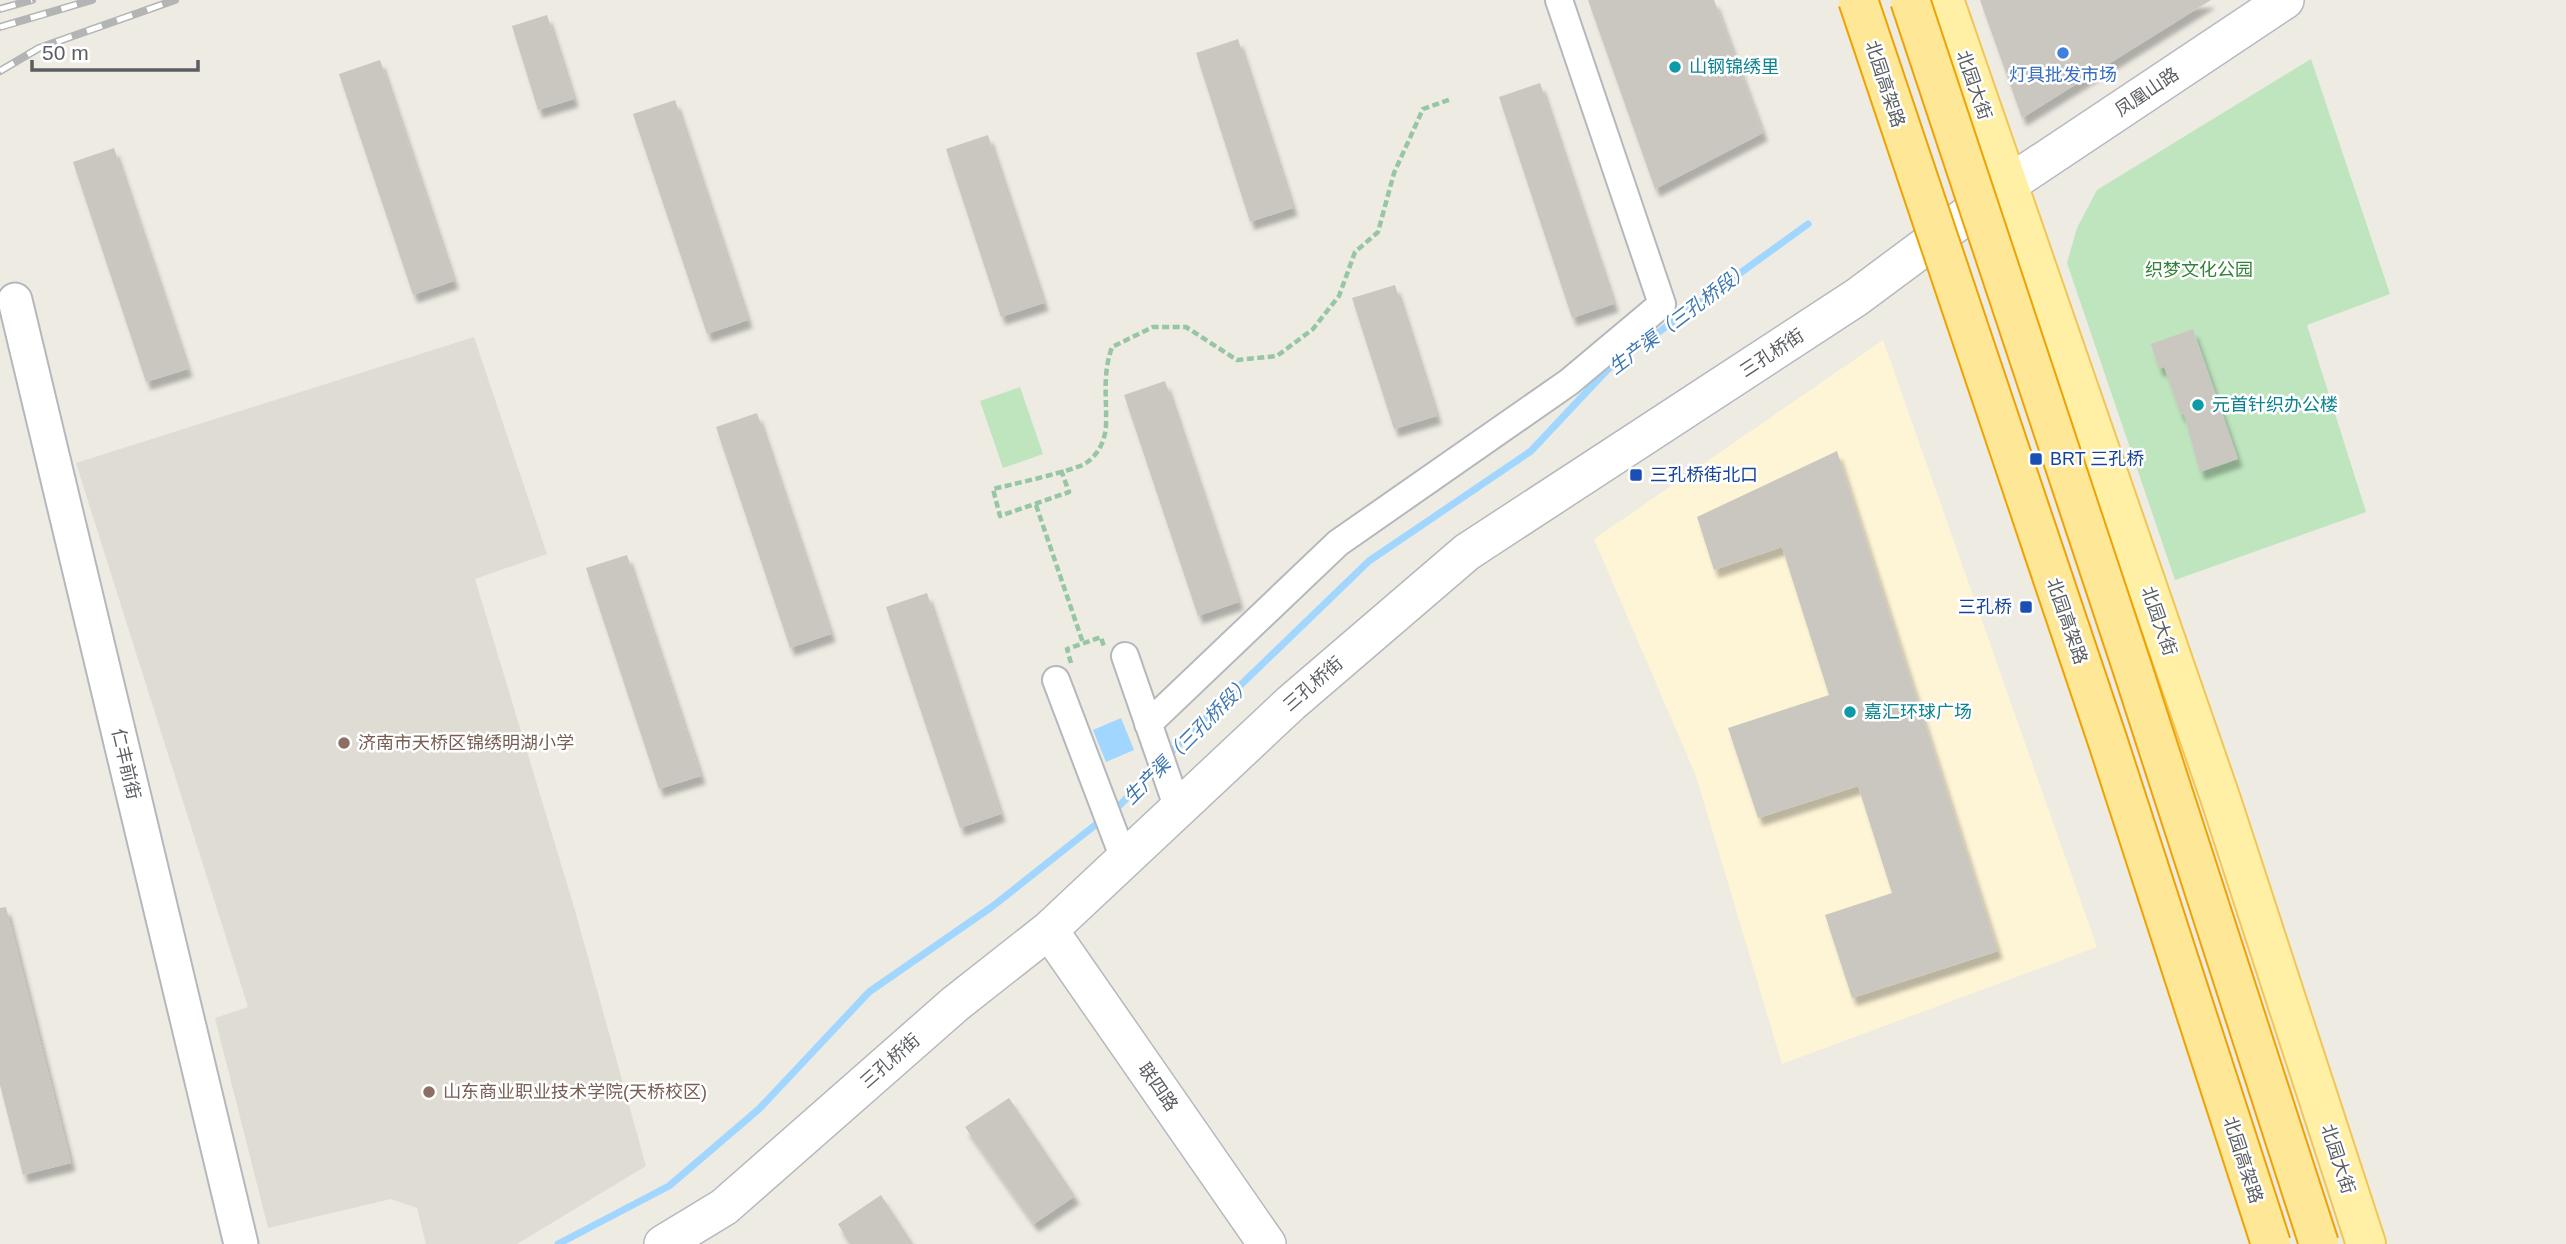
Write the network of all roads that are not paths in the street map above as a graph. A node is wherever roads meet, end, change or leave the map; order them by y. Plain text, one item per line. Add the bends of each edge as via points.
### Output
1 (1559, 0) edge
2 (1848, 0) edge
3 (1858, 0) edge
4 (1910, 0) edge
5 (1944, 0) edge
6 (2285, 0) edge
7 (2009, 184) junction
8 (1929, 246) junction
9 (8, 301) edge
10 (1125, 656) dead end
11 (1056, 680) dead end
12 (1152, 735) junction
13 (2108, 742) junction
14 (1173, 793) junction
15 (1124, 859) junction
16 (1049, 930) junction
17 (240, 1244) edge
18 (663, 1244) edge
19 (1267, 1244) edge
20 (2243, 1244) edge
21 (2263, 1244) edge
22 (2271, 1244) edge
23 (2319, 1244) edge
24 (2366, 1244) edge

1 - 12 street via 1662,304 1569,382 1338,543
2 - 8 main road
3 - 13 highway, 北园高架路, bridge
4 - 23 highway, bridge
5 - 7 main road, 北园大街
6 - 7 main road, 凤凰山路
7 - 8 main road, 三孔桥街
7 - 24 main road, 北园大街 via 2221,800
8 - 14 main road, 三孔桥街 via 1467,552 1291,703
8 - 21 main road via 2078,672
9 - 17 street, 仁丰前街
10 - 12 street
11 - 15 street
12 - 14 street
13 - 20 highway, bridge via 2143,856 2182,1023
13 - 22 highway, 北园高架路, bridge
14 - 15 main road, 三孔桥街
15 - 16 main road, 三孔桥街
16 - 18 main road, 三孔桥街 via 955,1004 724,1207
16 - 19 main road, 联四路

